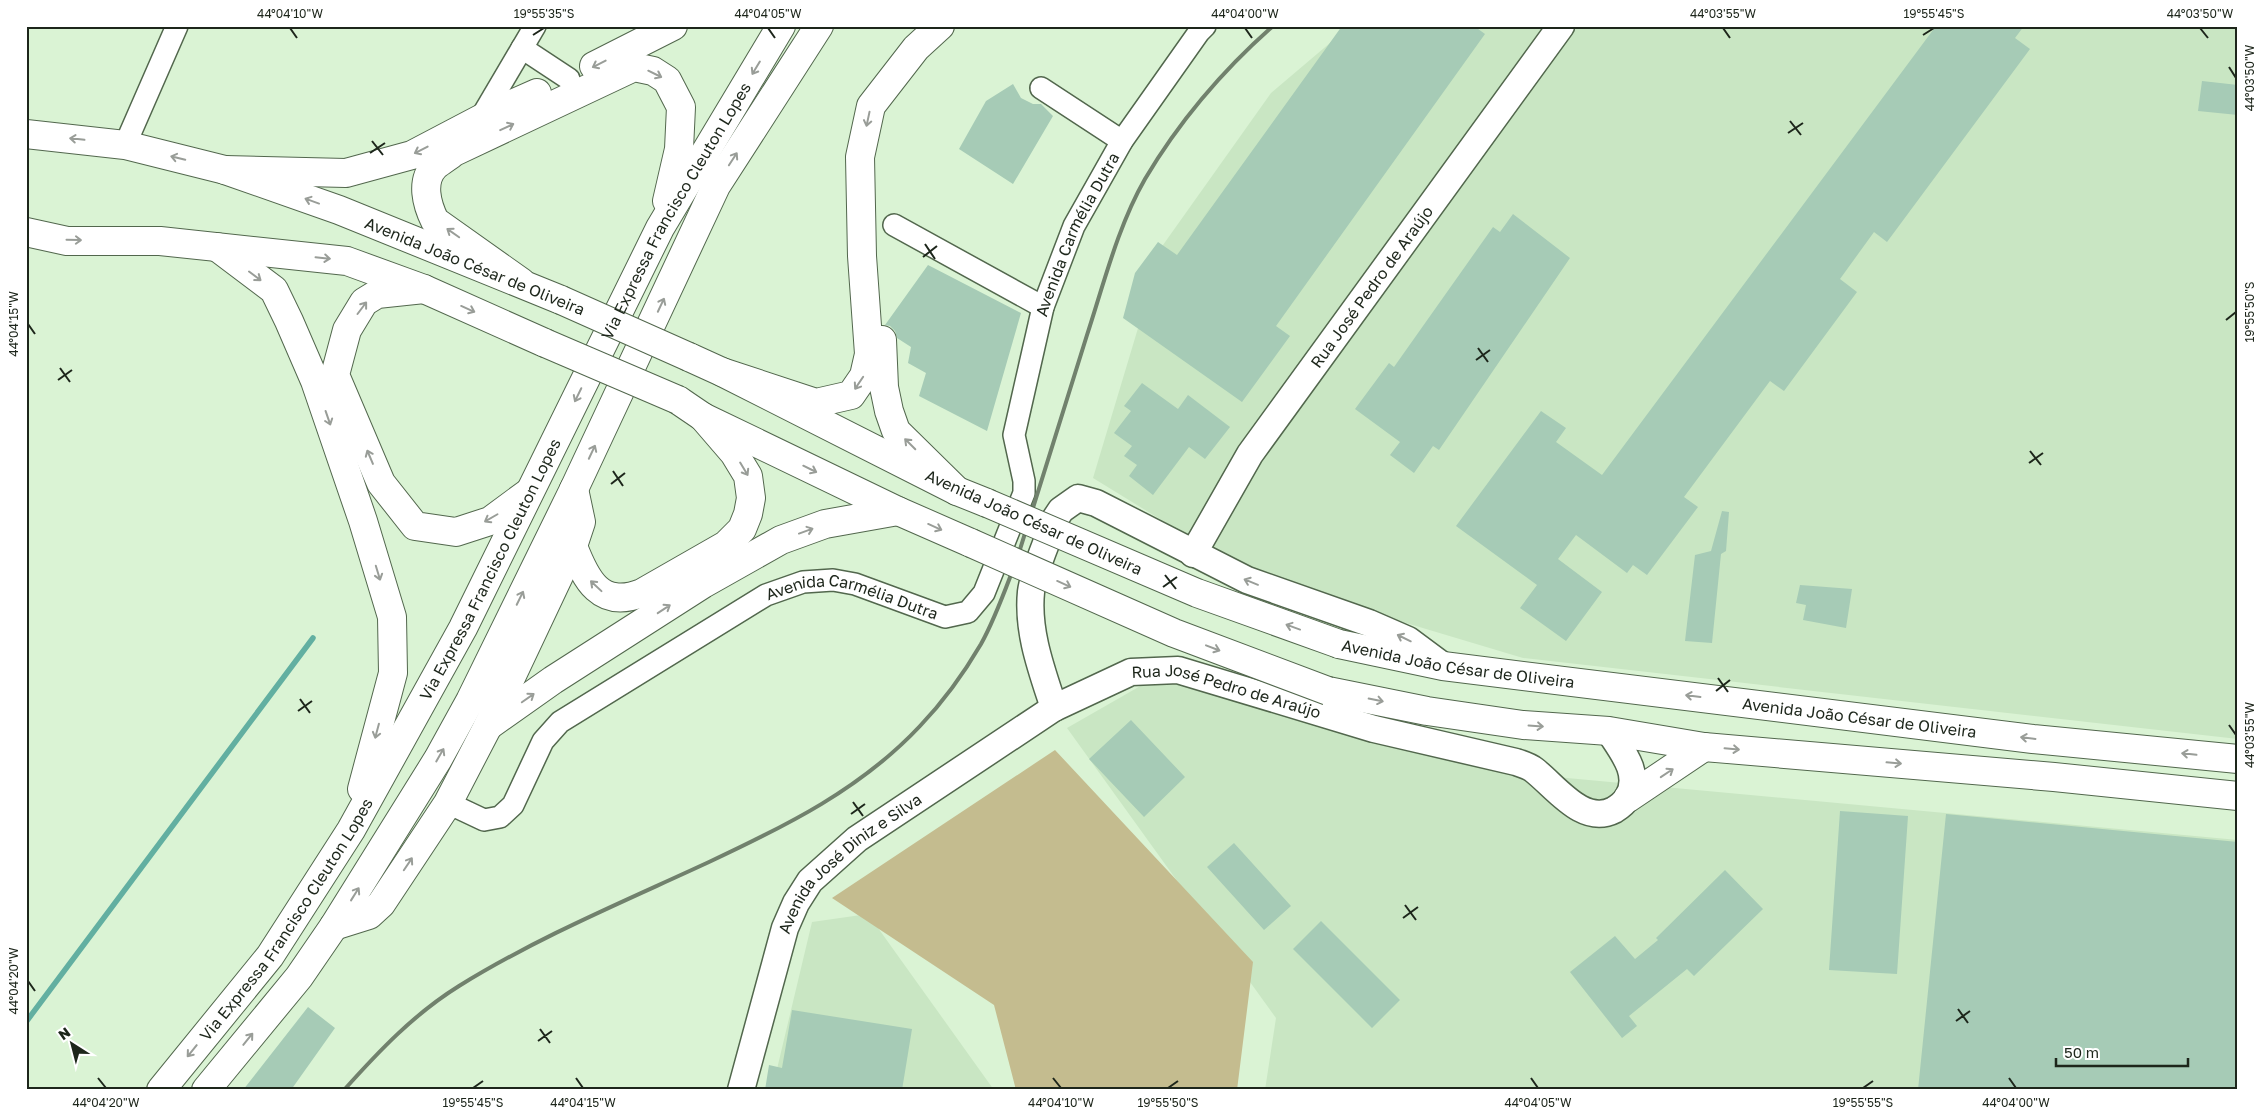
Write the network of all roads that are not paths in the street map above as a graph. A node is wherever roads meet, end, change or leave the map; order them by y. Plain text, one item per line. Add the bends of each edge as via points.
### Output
1 (177, 26) edge
2 (535, 26) edge
3 (674, 26) edge
4 (782, 26) edge
5 (819, 26) edge
6 (940, 26) edge
7 (960, 26) edge
8 (1205, 26) edge
9 (1561, 26) edge
10 (522, 48) junction
11 (570, 79) junction
12 (1041, 88) dead end
13 (479, 121) junction
14 (26, 134) edge
15 (1122, 141) junction
16 (125, 145) junction
17 (225, 170) junction
18 (894, 225) dead end
19 (660, 228) junction
20 (26, 232) edge
21 (216, 247) junction
22 (521, 282) junction
23 (424, 289) junction
24 (1043, 307) junction
25 (722, 372) junction
26 (703, 418) junction
27 (574, 489) junction
28 (531, 490) junction
29 (957, 491) junction
30 (898, 511) junction
31 (573, 546) junction
32 (1193, 554) junction
33 (1443, 666) junction
34 (1054, 708) junction
35 (488, 726) junction
36 (1609, 731) junction
37 (1704, 747) junction
38 (2238, 759) edge
39 (2238, 796) edge
40 (1628, 798) junction
41 (448, 803) junction
42 (351, 830) junction
43 (334, 926) junction
44 (161, 1090) edge
45 (206, 1090) edge
46 (741, 1090) edge

1 - 16 street
2 - 10 street
3 -> 11 main road
4 -> 19 main road, Via Expressa Francisco Cleuton Lopes
27 -> 5 main road, Via Expressa Francisco Cleuton Lopes via 716,186
6 -> 25 main road via 916,48 871,106 860,157 862,256 869,354 864,376 851,394 816,403
29 -> 7 main road via 896,431 888,410 884,387 876,158 891,106 925,58
8 - 15 street, Avenida Carmélia Dutra
9 - 32 street, Rua José Pedro de Araújo via 1250,454
10 - 11 street
10 - 13 street
11 - 13 main road
12 - 15 street
13 -> 17 main road via 412,155 346,173
16 -> 14 main road, Avenida João César de Oliveira
15 - 24 street, Avenida Carmélia Dutra via 1074,226
17 -> 16 main road, Avenida João César de Oliveira
22 -> 17 main road, Avenida João César de Oliveira via 339,210
18 - 24 street
22 -> 19 main road via 436,221 429,209 425,189 434,167 454,152 634,67 653,71 667,80 681,107 679,149
19 -> 28 main road, Via Expressa Francisco Cleuton Lopes
20 -> 21 main road via 67,241 160,241
21 -> 23 main road via 347,261
21 -> 42 main road via 274,290 289,321 315,381 392,617 393,673
22 - 25 main road, Avenida João César de Oliveira, bridge
23 -> 26 main road, bridge via 678,400
28 -> 23 main road via 490,521 456,532 415,526 381,483 335,375 347,330 364,302 377,294
24 - 41 street, Avenida Carmélia Dutra via 1014,435 1024,493 984,593 968,612 946,617 855,584 833,580 803,582 766,595 560,722 543,741 513,805 500,817 484,820
25 - 29 main road, Avenida João César de Oliveira
26 -> 30 main road
26 -> 31 main road via 748,476 751,498 748,514 742,529 726,546 630,597 607,596 594,586 584,573
27 - 31 main road via 581,522
43 -> 27 main road, Via Expressa Francisco Cleuton Lopes via 438,759 470,701
28 - 42 main road, Via Expressa Francisco Cleuton Lopes via 463,628
33 -> 29 main road, Avenida João César de Oliveira, bridge via 1339,644 1197,593
35 -> 30 main road via 702,584 781,540 825,524
30 -> 36 main road, bridge via 1174,633 1328,691 1427,711 1523,725
31 - 35 main road
33 -> 32 street via 1408,640 1247,580
32 - 34 street via 1096,503 1078,498 1060,510 1035,577 1031,608 1035,648
38 -> 33 main road, Avenida João César de Oliveira via 2033,739
34 - 40 street, Rua José Pedro de Araújo via 1131,672 1178,670 1374,728 1516,762 1531,768 1586,812 1606,814
34 - 46 street, Avenida José Diniz e Silva via 857,839 810,881 785,928
35 - 41 main road
36 - 37 main road
36 - 40 street via 1632,771 1634,784
37 -> 39 main road
40 -> 37 main road
43 -> 41 main road via 369,915 381,904
42 -> 44 main road, Via Expressa Francisco Cleuton Lopes via 270,956
45 -> 43 main road, Via Expressa Francisco Cleuton Lopes via 299,977

